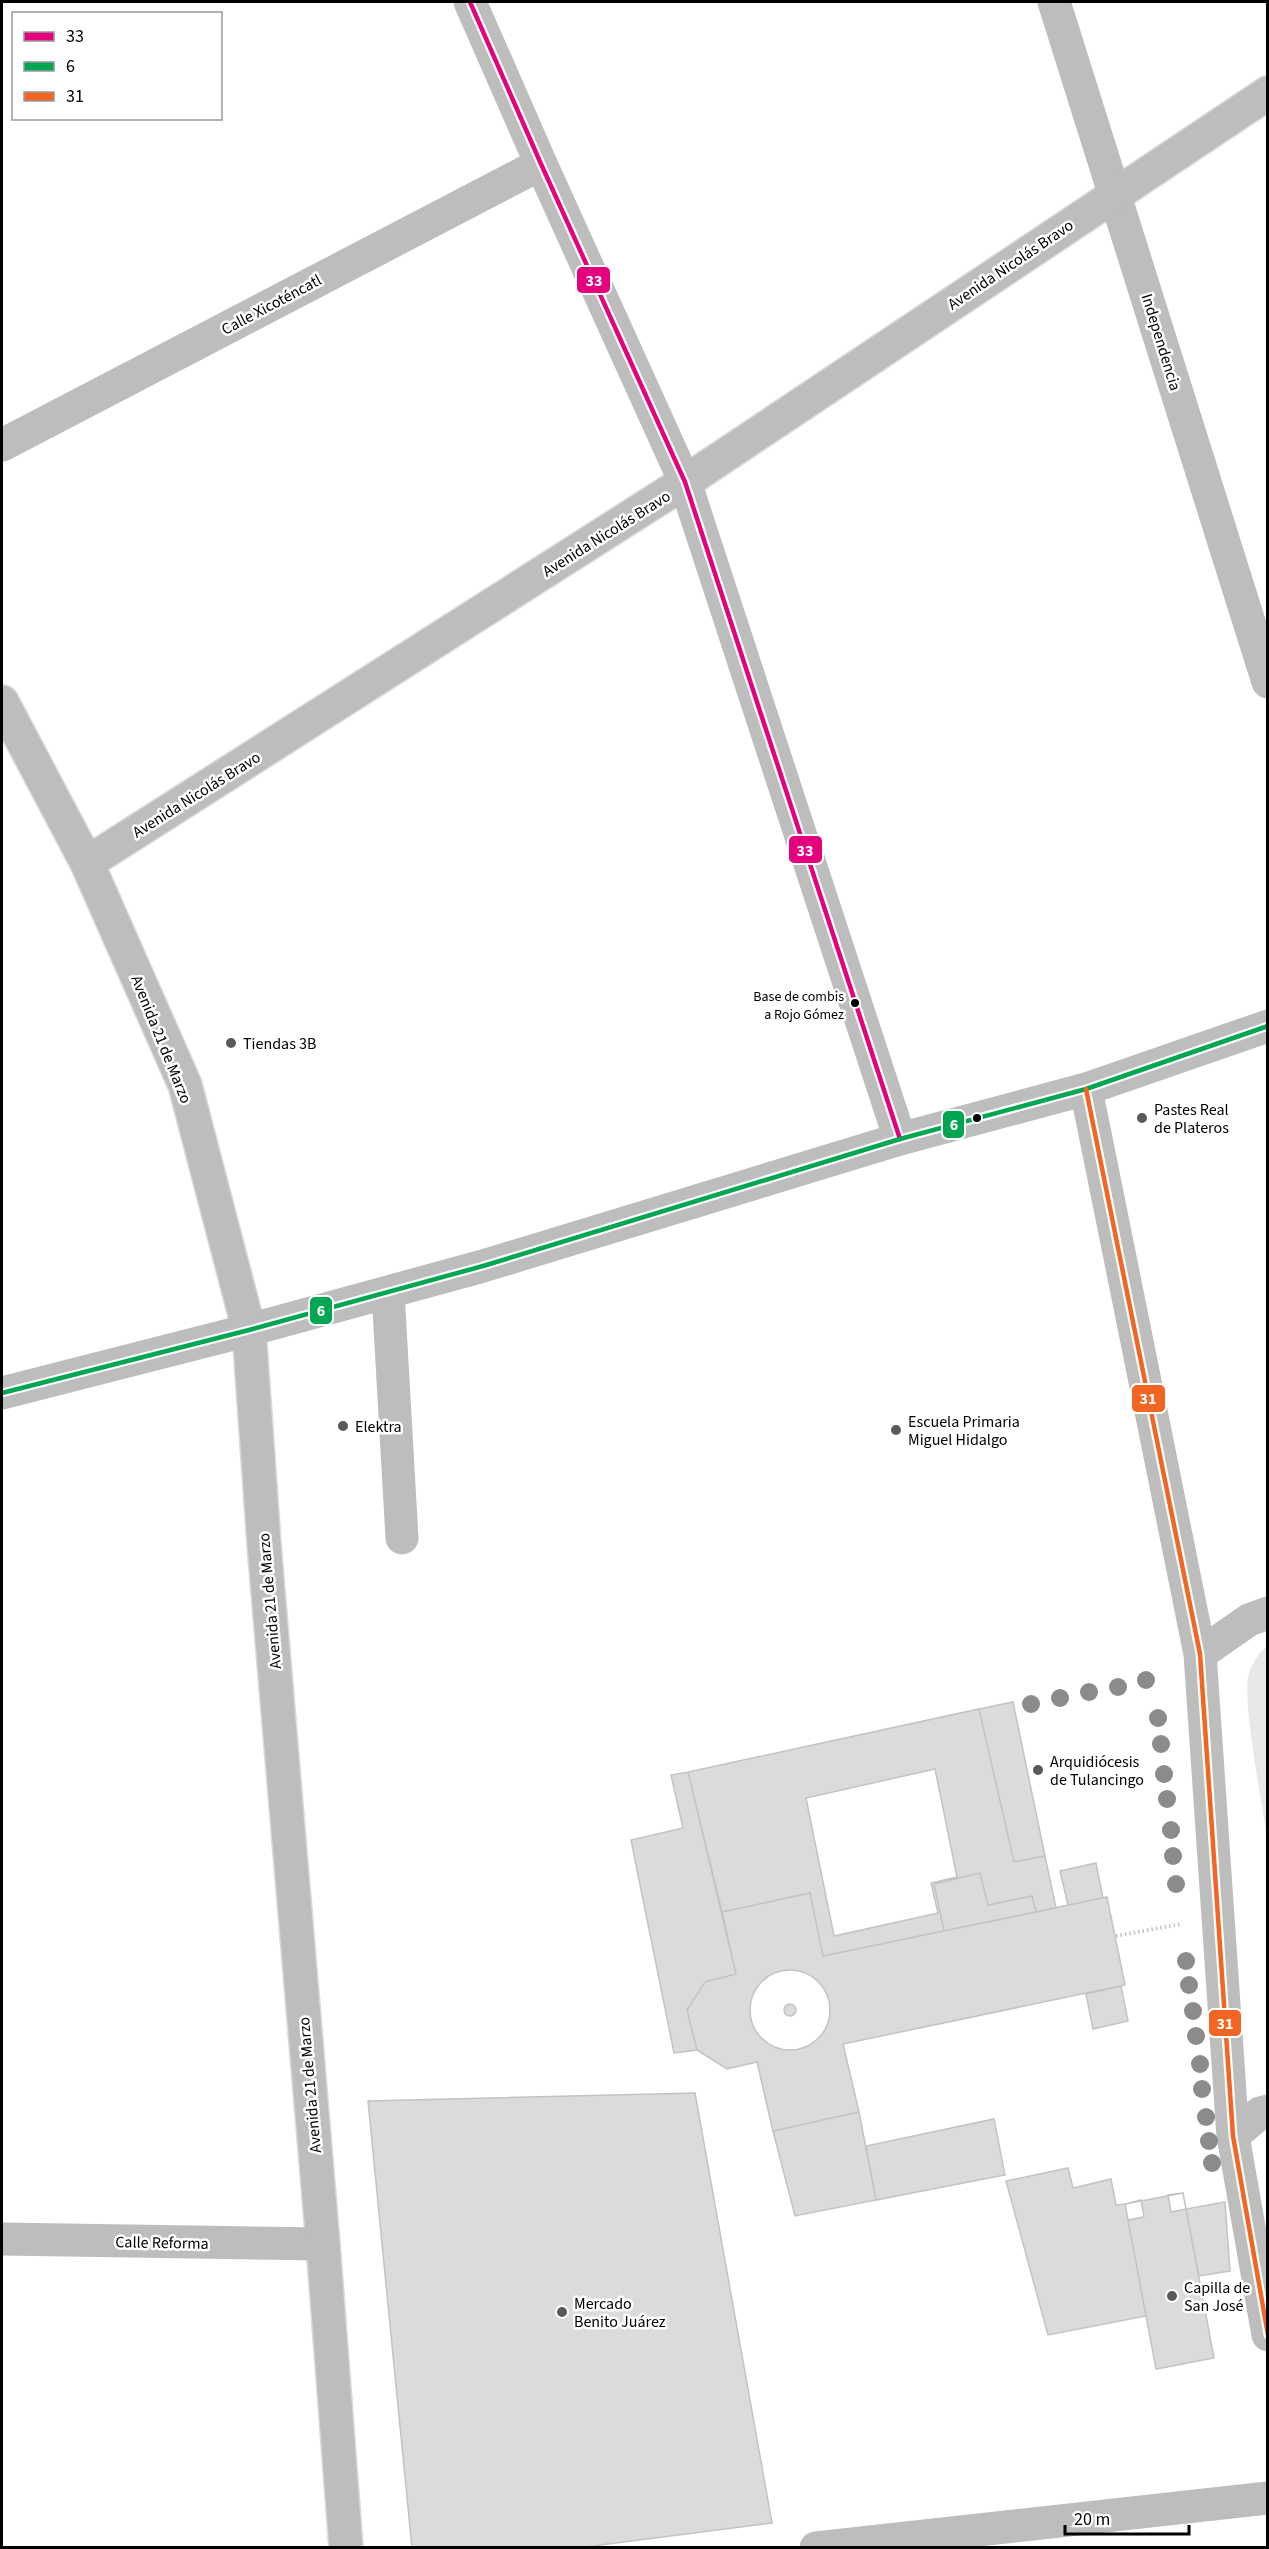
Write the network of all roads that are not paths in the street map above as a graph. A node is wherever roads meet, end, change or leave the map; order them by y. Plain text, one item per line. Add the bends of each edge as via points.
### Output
1 (471, 2) edge
2 (1054, 2) edge
3 (1268, 93) edge
4 (541, 164) junction
5 (1116, 193) junction
6 (2, 445) edge
7 (685, 482) junction
8 (1268, 682) edge
9 (2, 702) edge
10 (87, 863) junction
11 (1268, 1026) edge
12 (1086, 1089) junction
13 (900, 1139) junction
14 (388, 1292) junction
15 (249, 1330) junction
16 (2, 1394) edge
17 (402, 1538) dead end
18 (1268, 1613) edge
19 (1200, 1654) junction
20 (1268, 2111) edge
21 (1233, 2136) junction
22 (2, 2240) edge
23 (323, 2244) junction
24 (1267, 2328) edge
25 (1268, 2335) edge
26 (1268, 2498) edge
27 (346, 2547) edge
28 (816, 2547) edge

1 - 4 street
2 - 5 street, Independencia
3 - 5 street, Avenida Nicolás Bravo
4 - 6 street, Calle Xicoténcatl
4 - 7 street
5 - 7 street, Avenida Nicolás Bravo
5 - 8 street, Independencia
7 - 10 street, Avenida Nicolás Bravo
7 - 13 street
9 - 10 street, Avenida 21 de Marzo
10 - 15 street, Avenida 21 de Marzo via 185,1085
11 - 12 street
12 - 13 street
12 - 19 street
13 - 14 street
14 - 15 street
14 - 17 street
15 - 16 street
15 - 23 street, Avenida 21 de Marzo
18 - 19 street via 1249,1620
19 - 21 street
20 - 21 street via 1260,2113
21 - 24 street
22 - 23 street, Calle Reforma
23 - 27 street, Avenida 21 de Marzo
24 - 25 street
26 - 28 street

